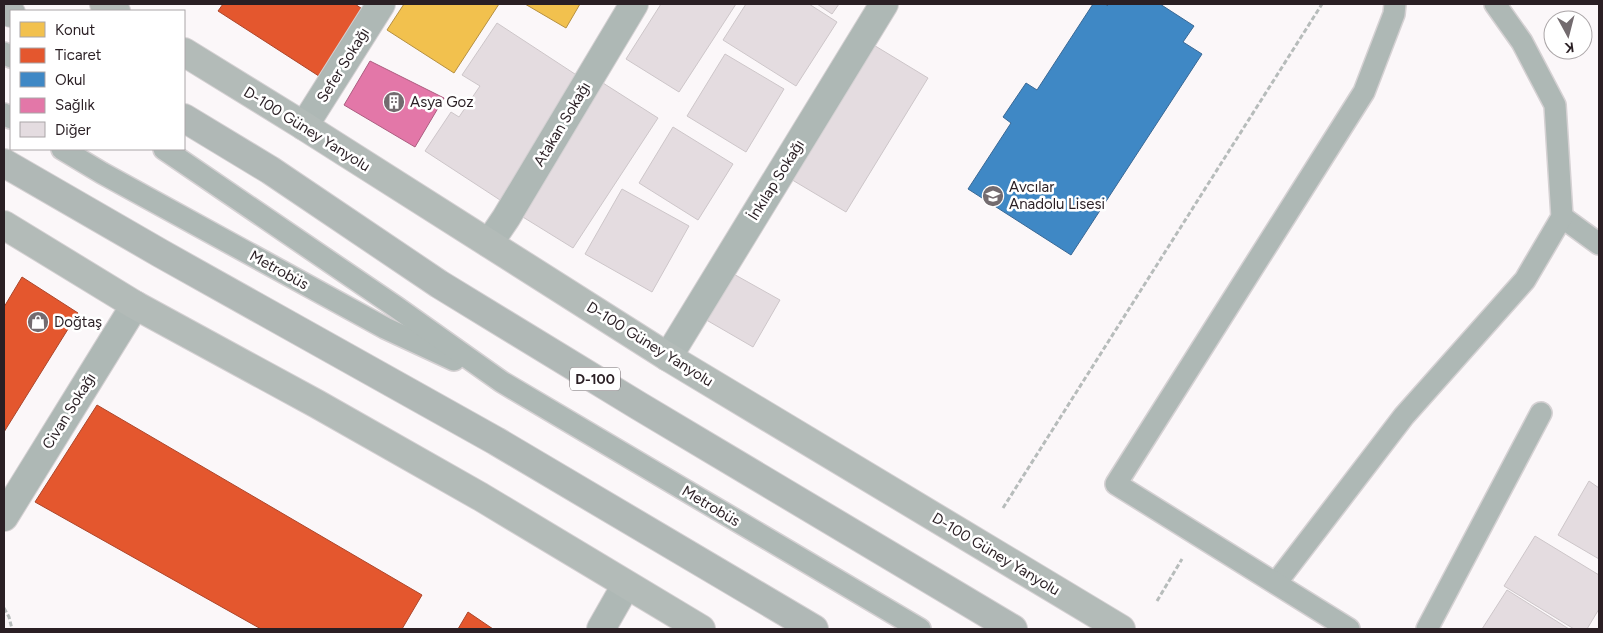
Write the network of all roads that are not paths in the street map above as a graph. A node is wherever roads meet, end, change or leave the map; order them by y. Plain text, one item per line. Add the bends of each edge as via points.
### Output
1 (381, 4) edge
2 (634, 4) edge
3 (884, 4) edge
4 (1395, 4) edge
5 (1495, 4) edge
6 (185, 53) edge
7 (185, 119) edge
8 (304, 126) junction
9 (64, 150) edge
10 (165, 150) edge
11 (4, 163) edge
12 (1562, 217) junction
13 (4, 225) edge
14 (489, 243) junction
15 (1599, 244) edge
16 (135, 305) junction
17 (668, 356) junction
18 (502, 382) junction
19 (1541, 413) dead end
20 (4, 517) edge
21 (1276, 583) junction
22 (626, 585) junction
23 (601, 629) edge
24 (701, 629) edge
25 (814, 629) edge
26 (920, 629) edge
27 (1013, 629) edge
28 (1121, 629) edge
29 (1349, 629) edge
30 (1427, 629) edge

1 - 8 street, Sefer Sokağı
2 - 14 street, Atakan Sokağı
3 - 17 street, İnkılap Sokağı
4 - 21 lane via 1364,92 1116,484
5 - 12 lane via 1522,42 1555,105
6 - 8 main road, D-100 Güney Yanyolu
7 - 27 highway, D-100 via 270,170 439,284
8 - 14 main road, D-100 Güney Yanyolu
9 - 18 lane, Metrobüs via 385,328
10 - 18 lane, Metrobüs
11 - 25 highway via 488,436
12 - 15 lane
12 - 21 lane via 1525,280 1404,416
13 - 16 main road
14 - 17 main road, D-100 Güney Yanyolu
16 - 20 street, Civan Sokağı
16 - 22 main road via 481,497
17 - 28 main road, D-100 Güney Yanyolu
18 - 26 lane, Metrobüs
19 - 30 lane
21 - 29 lane
22 - 23 street
22 - 24 main road

